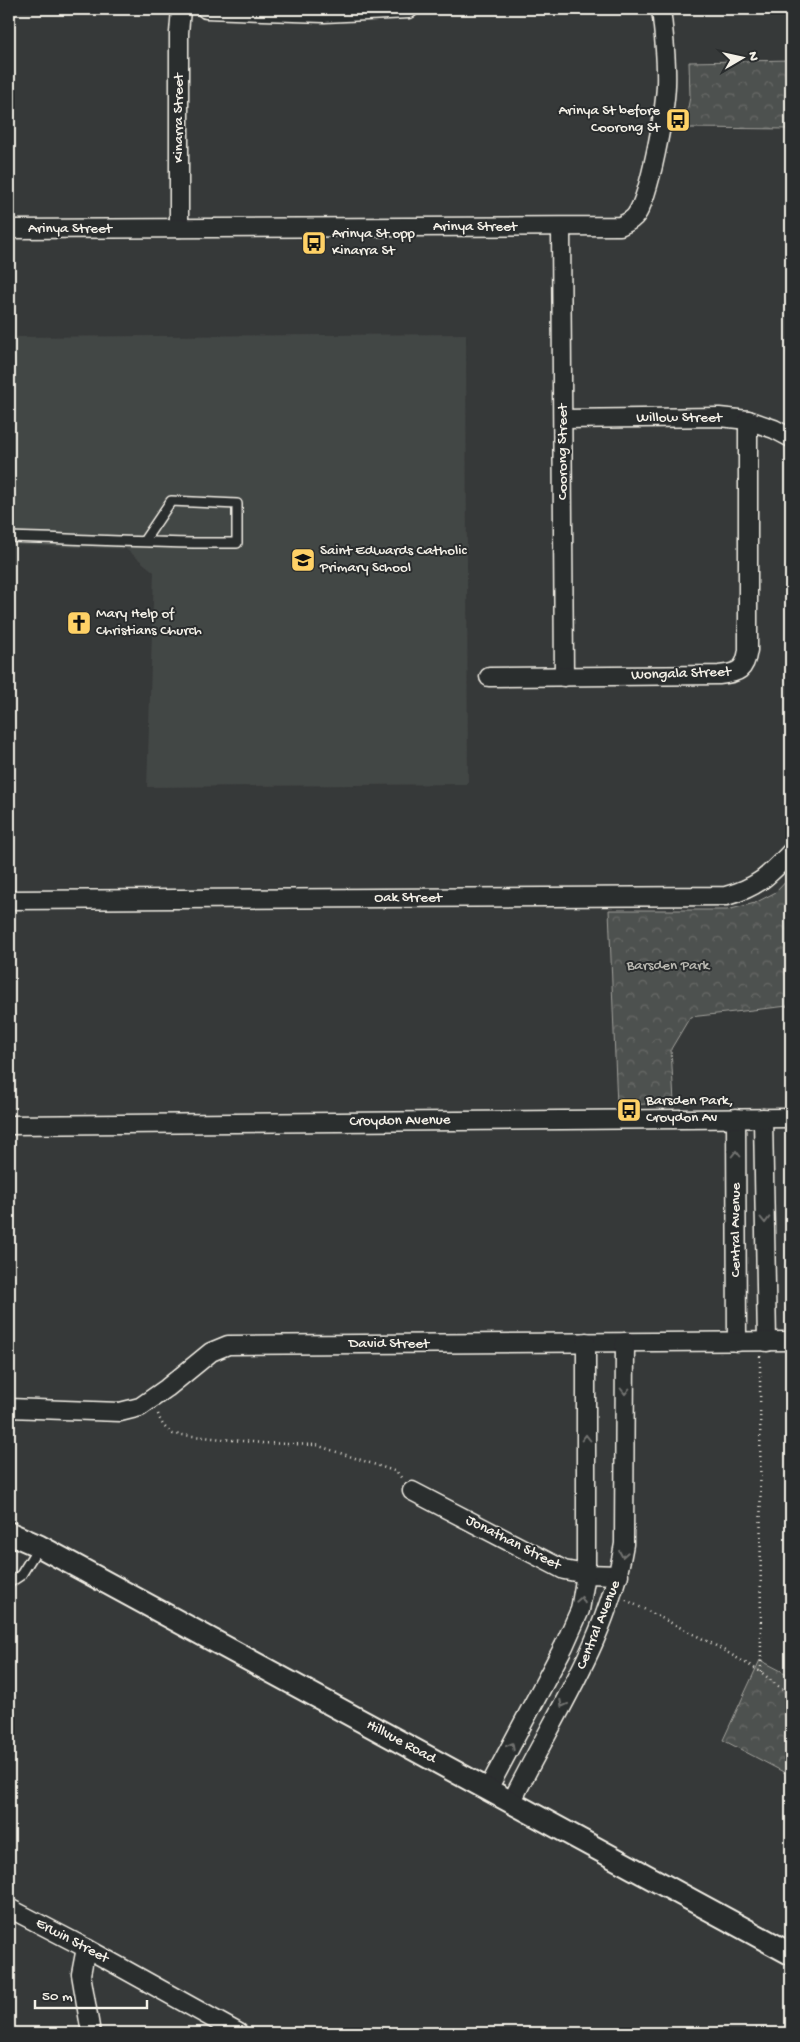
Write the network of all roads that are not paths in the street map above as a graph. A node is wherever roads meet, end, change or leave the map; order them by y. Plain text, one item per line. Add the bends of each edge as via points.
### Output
1 (181, 9) edge
2 (206, 9) edge
3 (409, 9) edge
4 (661, 9) edge
5 (561, 227) junction
6 (179, 228) junction
7 (9, 229) edge
8 (563, 419) junction
9 (748, 420) junction
10 (791, 438) edge
11 (9, 537) edge
12 (144, 541) junction
13 (489, 677) dead end
14 (564, 677) junction
15 (791, 852) edge
16 (9, 900) edge
17 (736, 1118) junction
18 (763, 1118) junction
19 (791, 1118) edge
20 (9, 1125) edge
21 (791, 1341) edge
22 (586, 1342) junction
23 (625, 1342) junction
24 (737, 1342) junction
25 (763, 1342) junction
26 (9, 1408) edge
27 (412, 1491) road end
28 (9, 1533) edge
29 (39, 1546) junction
30 (586, 1574) junction
31 (619, 1575) junction
32 (9, 1583) edge
33 (488, 1788) junction
34 (512, 1801) junction
35 (9, 1908) edge
36 (86, 1948) junction
37 (791, 1954) edge
38 (90, 2033) edge
39 (239, 2033) edge

1 - 6 street, Kinarra Street
2 - 3 street via 324,13
4 - 5 street, Arinya Street via 666,58 663,118 641,205 636,215 620,226
5 - 6 street, Arinya Street
5 - 8 street, Coorong Street
6 - 7 street, Arinya Street
8 - 9 street, Willow Street
8 - 14 street, Coorong Street
9 - 10 street, Willow Street
9 - 14 street, Wongala Street via 748,650 747,661 741,670 719,675
11 - 12 lane
12 - 12 lane via 171,501 237,504 238,543
13 - 14 street, Wongala Street
15 - 16 street, Oak Street via 759,884 726,896
17 - 18 street, Croydon Avenue
17 - 20 street, Croydon Avenue
24 -> 17 street, Central Avenue
18 - 19 street, Croydon Avenue
18 -> 25 street, Central Avenue
21 - 25 street, David Street
22 - 23 street, David Street
22 - 26 street, David Street via 228,1345 211,1352 140,1407 120,1412
30 -> 22 street, Central Avenue
23 - 24 street, David Street
23 -> 31 street, Central Avenue via 624,1544
24 - 25 street, David Street
27 - 30 street, Jonathan Street via 564,1570
28 - 29 street, Hillvue Road
29 - 32 lane via 21,1576
29 - 33 street, Hillvue Road
30 - 31 street, Jonathan Street
33 -> 30 street, Central Avenue via 567,1640 580,1610
31 -> 34 street, Central Avenue via 590,1655
33 - 34 street, Hillvue Road
34 - 37 street, Hillvue Road
35 - 36 street, Erwin Street
36 - 38 street via 81,1974
36 - 39 street, Erwin Street

